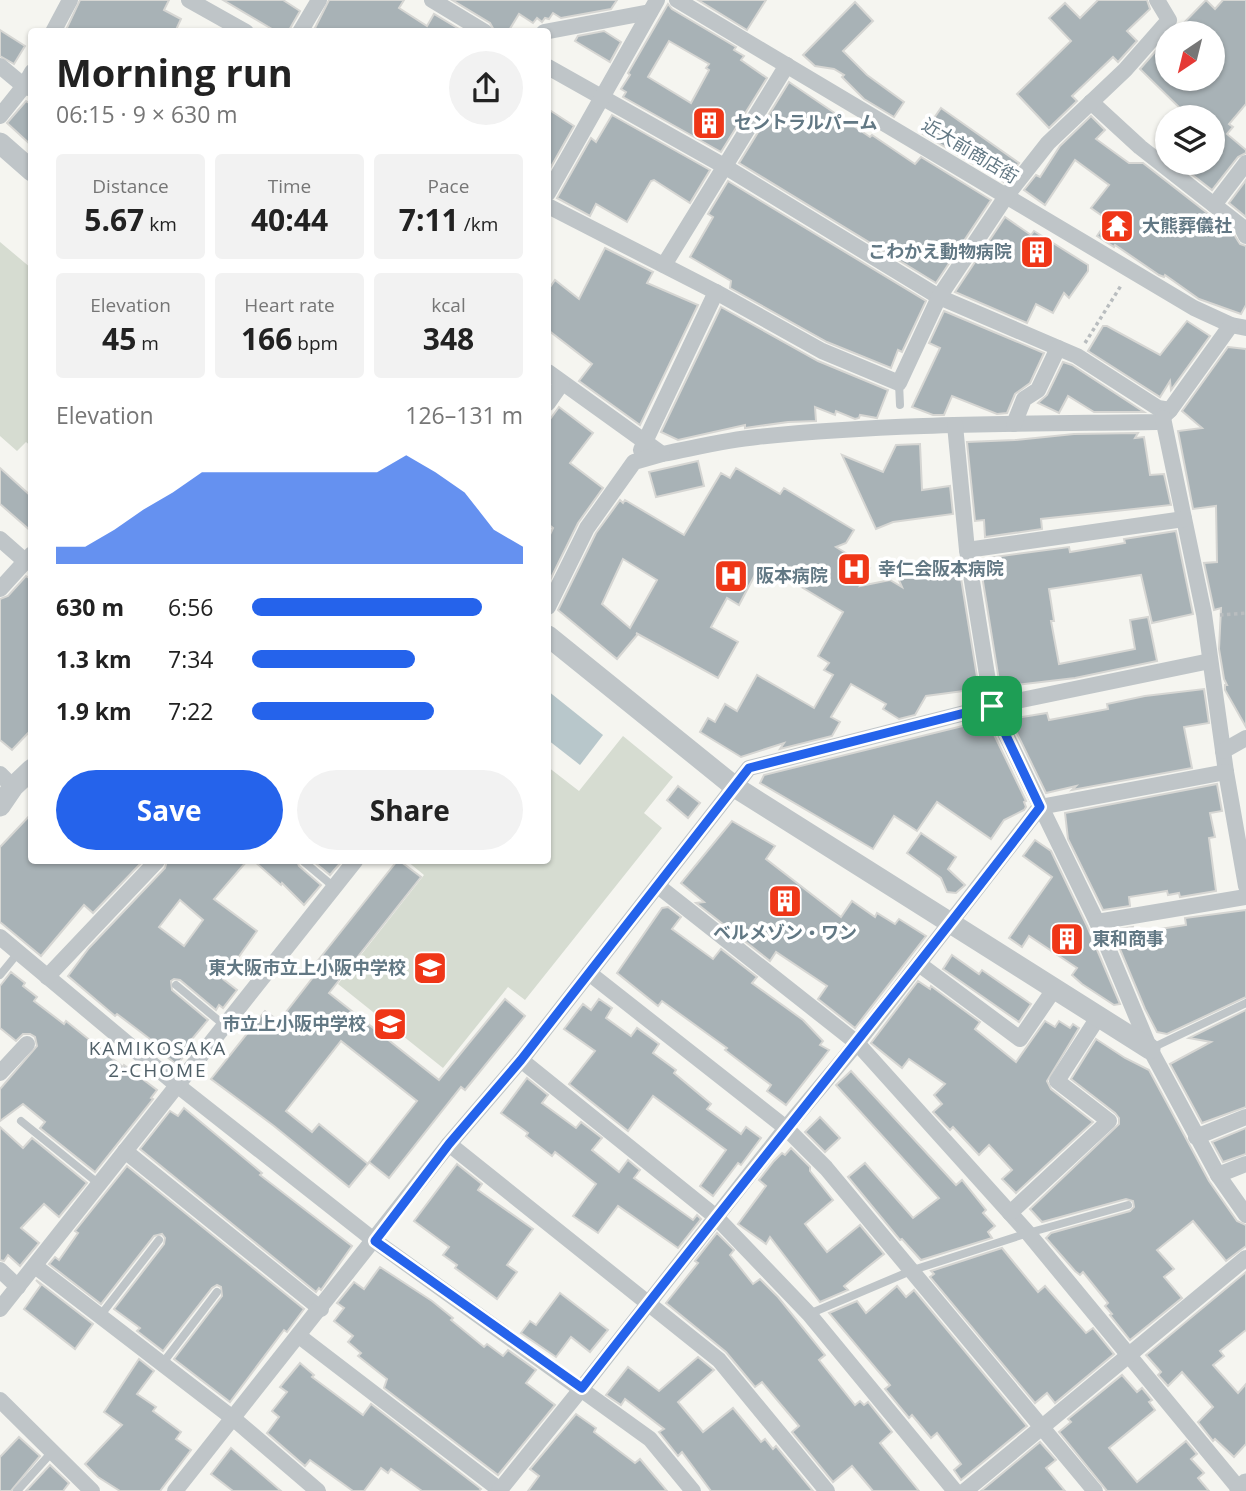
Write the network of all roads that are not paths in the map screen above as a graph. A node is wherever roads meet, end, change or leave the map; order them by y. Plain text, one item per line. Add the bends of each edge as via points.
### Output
1 (70, 0) edge
2 (189, 0) edge
3 (319, 0) edge
4 (432, 0) edge
5 (677, 0) edge
6 (1157, 0) edge
7 (654, 6) edge
8 (55, 28) edge
9 (239, 28) edge
10 (302, 28) edge
11 (478, 28) edge
12 (551, 30) edge
13 (787, 65) junction
14 (0, 66) edge
15 (551, 68) edge
16 (28, 81) edge
17 (28, 83) edge
18 (602, 96) junction
19 (1091, 102) junction
20 (0, 116) edge
21 (0, 143) edge
22 (1246, 163) edge
23 (724, 166) junction
24 (28, 168) edge
25 (551, 188) edge
26 (1007, 195) junction
27 (1214, 205) junction
28 (551, 208) edge
29 (1246, 236) edge
30 (664, 265) junction
31 (716, 292) junction
32 (939, 297) junction
33 (1242, 327) edge
34 (1058, 348) junction
35 (551, 374) edge
36 (562, 383) junction
37 (899, 383) junction
38 (551, 399) edge
39 (900, 405) dead end
40 (1167, 414) junction
41 (1014, 424) junction
42 (955, 425) junction
43 (645, 443) junction
44 (662, 454) junction
45 (635, 462) junction
46 (1184, 519) junction
47 (0, 539) edge
48 (967, 550) junction
49 (28, 558) edge
50 (0, 589) edge
51 (551, 601) edge
52 (551, 638) edge
53 (1210, 661) junction
54 (992, 706) junction
55 (1246, 738) edge
56 (1223, 751) junction
57 (28, 771) edge
58 (1226, 772) junction
59 (7, 781) edge
60 (735, 787) junction
61 (0, 806) edge
62 (1040, 807) junction
63 (153, 864) edge
64 (307, 864) edge
65 (353, 864) edge
66 (658, 886) junction
67 (1246, 886) edge
68 (334, 887) junction
69 (1246, 897) edge
70 (952, 922) junction
71 (1097, 922) junction
72 (0, 937) edge
73 (18, 953) junction
74 (919, 964) junction
75 (589, 973) junction
76 (0, 975) edge
77 (47, 977) junction
78 (176, 985) dead end
79 (1055, 988) junction
80 (1246, 1003) edge
81 (1099, 1016) junction
82 (224, 1025) junction
83 (857, 1043) junction
84 (27, 1044) dead end
85 (1150, 1049) junction
86 (521, 1060) junction
87 (0, 1073) edge
88 (177, 1085) junction
89 (1246, 1117) edge
90 (21, 1121) dead end
91 (786, 1128) junction
92 (1196, 1137) junction
93 (449, 1144) junction
94 (125, 1151) junction
95 (1246, 1164) edge
96 (1218, 1175) junction
97 (99, 1184) junction
98 (1128, 1205) dead end
99 (1010, 1213) junction
100 (1246, 1215) edge
101 (716, 1217) junction
102 (1028, 1233) junction
103 (159, 1240) dead end
104 (375, 1241) junction
105 (1246, 1258) edge
106 (35, 1265) junction
107 (0, 1270) edge
108 (913, 1270) junction
109 (18, 1287) junction
110 (217, 1292) dead end
111 (648, 1303) junction
112 (321, 1309) junction
113 (0, 1310) edge
114 (808, 1314) junction
115 (100, 1316) junction
116 (299, 1336) junction
117 (1129, 1355) junction
118 (162, 1364) junction
119 (582, 1388) junction
120 (0, 1400) edge
121 (234, 1419) junction
122 (1042, 1425) junction
123 (52, 1452) junction
124 (1246, 1484) edge
125 (500, 1490) edge
126 (17, 1491) edge
127 (92, 1491) edge
128 (175, 1491) edge
129 (318, 1491) edge
130 (693, 1491) edge
131 (827, 1491) edge
132 (955, 1491) edge
133 (965, 1491) edge
134 (1095, 1491) edge
135 (1240, 1491) edge

1 - 8 street
2 - 9 street
3 - 10 street
4 - 11 street
5 - 13 street, 近大前商店街
6 - 19 street via 1169,20
7 - 12 street
7 - 18 street
13 - 23 street
13 - 26 street, 近大前商店街
14 - 16 street
15 - 18 street
17 - 20 street
18 - 23 street
18 - 25 street
19 - 26 street via 1048,143
19 - 27 street
21 - 24 street
22 - 27 street
23 - 30 street
23 - 32 street
26 - 32 street
26 - 33 street, 近大前商店街 via 1194,308
27 - 29 street via 1241,226
28 - 30 street
30 - 31 street
31 - 37 street via 822,351
31 - 43 street
32 - 34 street
32 - 37 street
33 - 40 street
34 - 40 street
34 - 41 street via 1038,390 1024,398
35 - 36 street
36 - 38 street
36 - 43 street
37 - 39 lane
40 - 41 street via 1157,422
40 - 46 street
41 - 42 street
42 - 44 street via 755,437
42 - 48 street
43 - 44 street
43 - 45 street
44 - 45 street
45 - 51 street via 587,528
46 - 48 street
46 - 53 street
47 - 49 street
48 - 54 street
49 - 50 street
52 - 60 street
53 - 54 street
53 - 56 street
54 - 60 street via 749,768
54 - 62 street
55 - 56 street
56 - 58 street
57 - 59 street
58 - 62 street
58 - 67 street
59 - 61 street
60 - 66 street
60 - 70 street
62 - 70 street
62 - 71 street
63 - 77 street
64 - 68 lane
65 - 68 street
66 - 75 street
66 - 83 street
68 - 82 street
69 - 71 street
70 - 74 street
70 - 79 street
71 - 85 street
72 - 73 street
73 - 76 lane
73 - 77 street
74 - 79 street via 1020,1038
74 - 83 street
75 - 86 street
75 - 91 street
77 - 88 street
78 - 82 lane
79 - 81 street
80 - 85 lane
81 - 85 street
81 - 99 street via 1057,1081 1109,1121
82 - 88 street
83 - 91 street
83 - 99 street
84 - 87 street
85 - 92 street
86 - 93 street
86 - 101 street
88 - 94 street
88 - 104 street
89 - 92 street
90 - 97 lane
91 - 101 street
91 - 108 street via 827,1168
92 - 96 street
93 - 104 street
93 - 111 street
94 - 97 street
94 - 112 street
95 - 96 street
96 - 100 street
97 - 106 street
98 - 102 lane
99 - 102 street
101 - 111 street
101 - 114 street
102 - 108 lane
102 - 117 street
103 - 115 lane
104 - 112 street
104 - 119 street
105 - 117 street
106 - 109 street
106 - 115 street
107 - 109 street
108 - 114 lane
108 - 122 street
109 - 113 street
110 - 118 lane
111 - 119 street
111 - 131 street via 719,1360
112 - 116 street
114 - 132 street
115 - 118 street
116 - 121 street
116 - 125 street
117 - 122 street
117 - 135 street
118 - 121 street
119 - 125 street
119 - 130 street via 650,1439
120 - 123 street
121 - 128 street
121 - 129 street
122 - 133 street
122 - 134 street
123 - 126 lane
123 - 127 street
124 - 135 street

